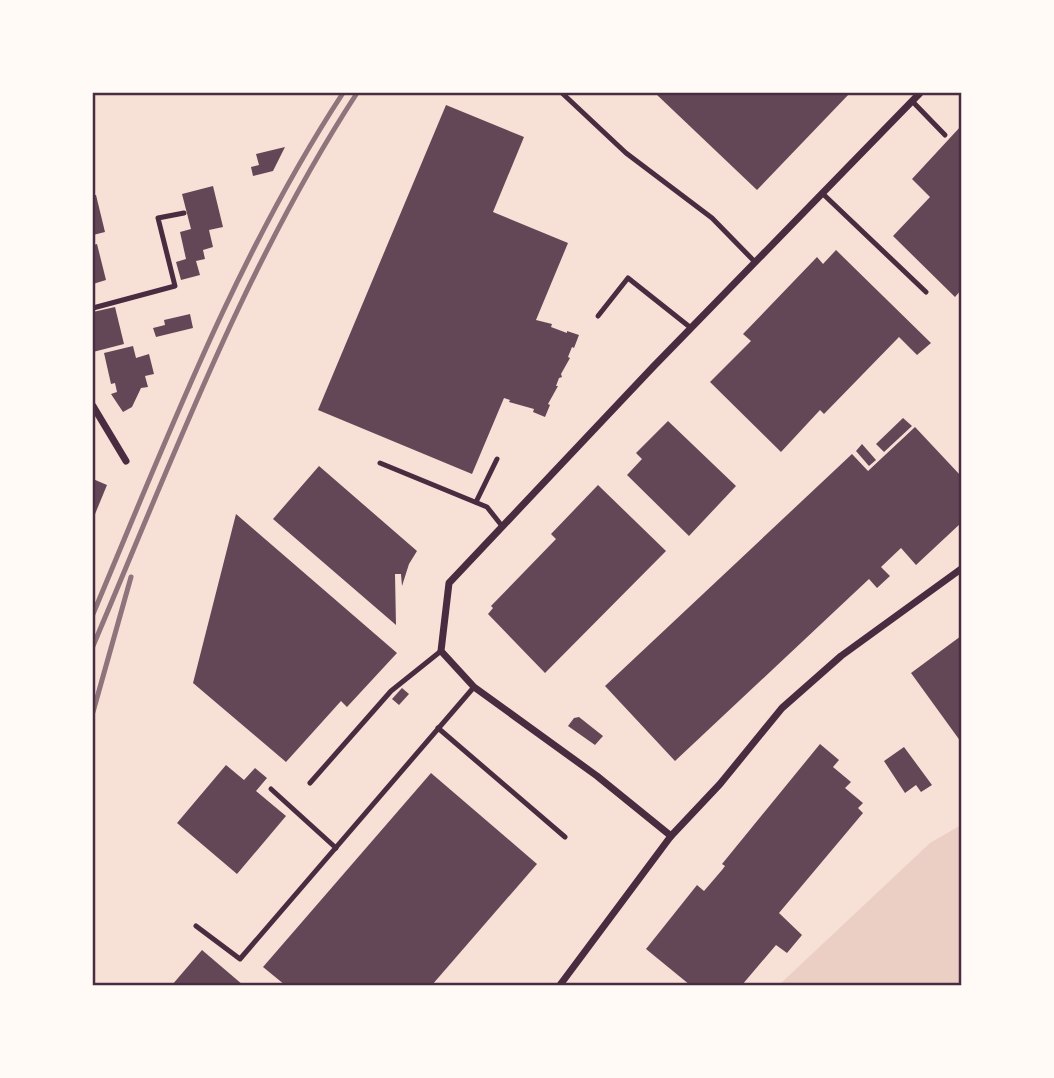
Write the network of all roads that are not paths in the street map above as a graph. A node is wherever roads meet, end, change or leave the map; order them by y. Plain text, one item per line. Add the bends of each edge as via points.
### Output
1 (562, 93) edge
2 (920, 93) edge
3 (912, 101) junction
4 (945, 135) dead end
5 (822, 193) junction
6 (184, 213) dead end
7 (755, 262) junction
8 (926, 292) dead end
9 (93, 308) edge
10 (598, 316) dead end
11 (691, 328) junction
12 (93, 406) edge
13 (498, 459) dead end
14 (126, 461) dead end
15 (380, 463) dead end
16 (476, 502) junction
17 (502, 526) junction
18 (961, 569) edge
19 (441, 651) junction
20 (474, 687) junction
21 (438, 728) junction
22 (310, 783) dead end
23 (271, 789) dead end
24 (671, 836) junction
25 (565, 837) dead end
26 (335, 848) junction
27 (196, 926) dead end
28 (560, 985) edge

1 - 7 lane via 626,153 712,218
2 - 3 street
3 - 4 lane
3 - 5 street
5 - 7 street
5 - 8 lane
6 - 9 lane via 158,218 175,286
7 - 11 street
10 - 11 lane via 628,278
11 - 17 street
12 - 14 street
13 - 16 lane
15 - 16 lane
16 - 17 lane via 487,506
17 - 19 street via 449,583
18 - 24 street via 841,656 782,708
19 - 20 street
19 - 22 lane via 391,691
20 - 21 lane
20 - 24 street
21 - 25 lane
21 - 26 lane
23 - 26 lane
24 - 28 street
26 - 27 lane via 240,960

